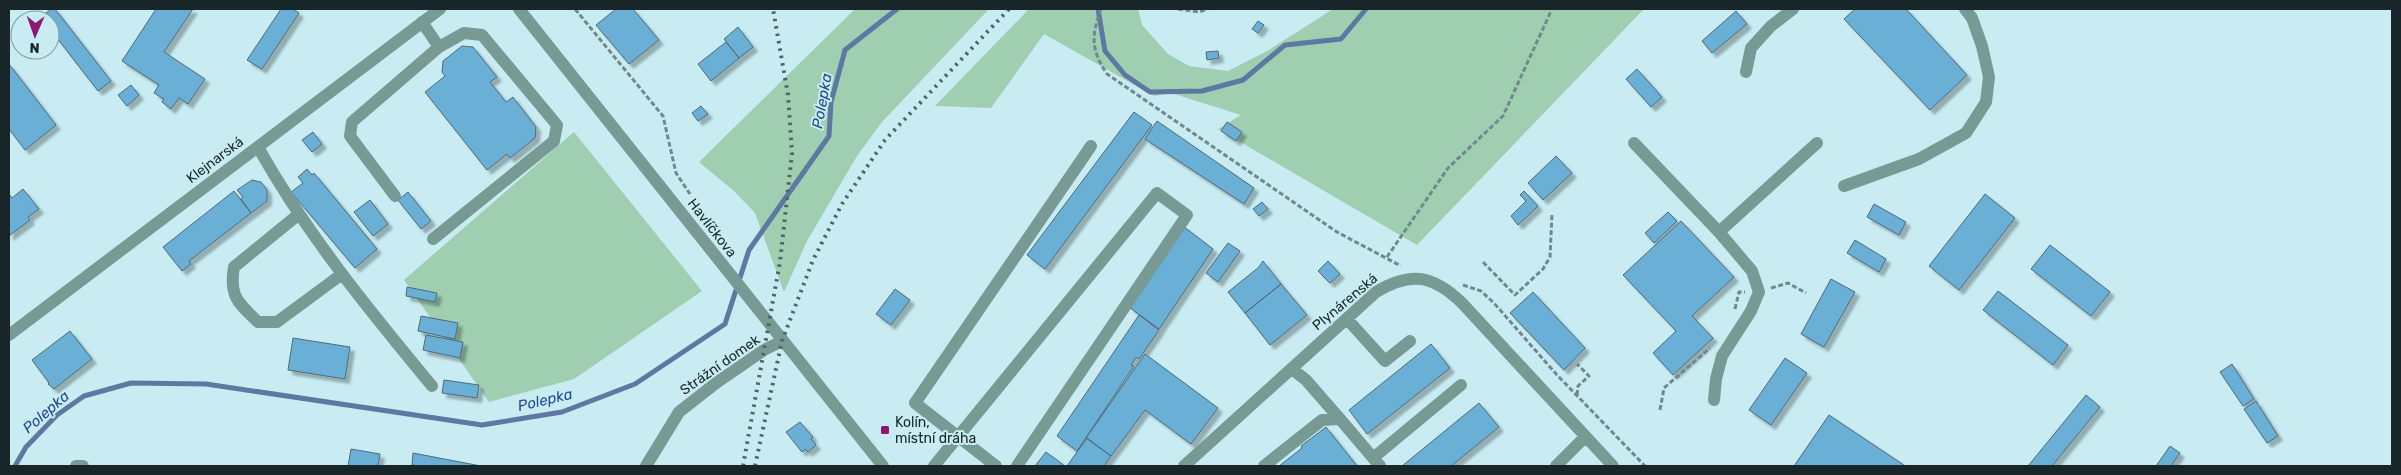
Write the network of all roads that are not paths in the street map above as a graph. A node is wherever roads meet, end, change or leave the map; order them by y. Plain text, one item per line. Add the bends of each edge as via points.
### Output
1 (440, 9) edge
2 (519, 9) edge
3 (1793, 9) edge
4 (1965, 9) edge
5 (422, 22) junction
6 (439, 47) junction
7 (1746, 72) dead end
8 (1634, 143) dead end
9 (1817, 144) dead end
10 (1091, 146) dead end
11 (258, 147) junction
12 (1844, 186) dead end
13 (395, 196) dead end
14 (300, 214) junction
15 (1719, 232) junction
16 (433, 239) dead end
17 (342, 274) junction
18 (1347, 319) junction
19 (9, 335) edge
20 (1410, 340) dead end
21 (782, 341) junction
22 (1292, 369) junction
23 (1461, 385) dead end
24 (432, 386) dead end
25 (1714, 400) dead end
26 (1340, 419) junction
27 (958, 437) junction
28 (1586, 437) junction
29 (1376, 462) edge
30 (76, 466) edge
31 (82, 466) edge
32 (646, 466) edge
33 (882, 466) edge
34 (934, 466) edge
35 (996, 466) edge
36 (1017, 466) edge
37 (1184, 466) edge
38 (1264, 466) edge
39 (1556, 466) edge
40 (1613, 466) edge

1 - 5 street, Klejnarská
2 - 21 street, Havlíčkova
3 - 7 street via 1771,26 1751,48
4 - 12 street via 1972,18 1982,46 1988,77 1986,102 1966,133 1919,159
5 - 6 street
5 - 11 street, Klejnarská
6 - 13 street via 352,122 350,136
6 - 16 street via 464,33 482,36 558,125 554,140
8 - 15 street
9 - 15 street
10 - 27 street via 915,403
11 - 14 street
11 - 19 street, Klejnarská
14 - 17 street
14 - 17 street via 234,267 232,283 239,304 258,322 277,322
15 - 25 street via 1752,271 1758,292 1751,311 1722,356
17 - 24 street
18 - 20 street via 1385,361
18 - 22 street, Plynárenská
18 - 28 street, Plynárenská via 1376,292 1391,283 1407,278 1436,282 1450,291
21 - 32 street, Strážní domek via 716,383 679,412
21 - 33 street, Havlíčkova
22 - 26 street via 1309,383
22 - 37 street, Plynárenská
23 - 29 street
26 - 29 street
26 - 38 street via 1322,420
27 - 34 street
27 - 35 street
27 - 36 street via 1157,193 1187,215
28 - 39 street
28 - 40 street, Plynárenská
30 - 31 street

